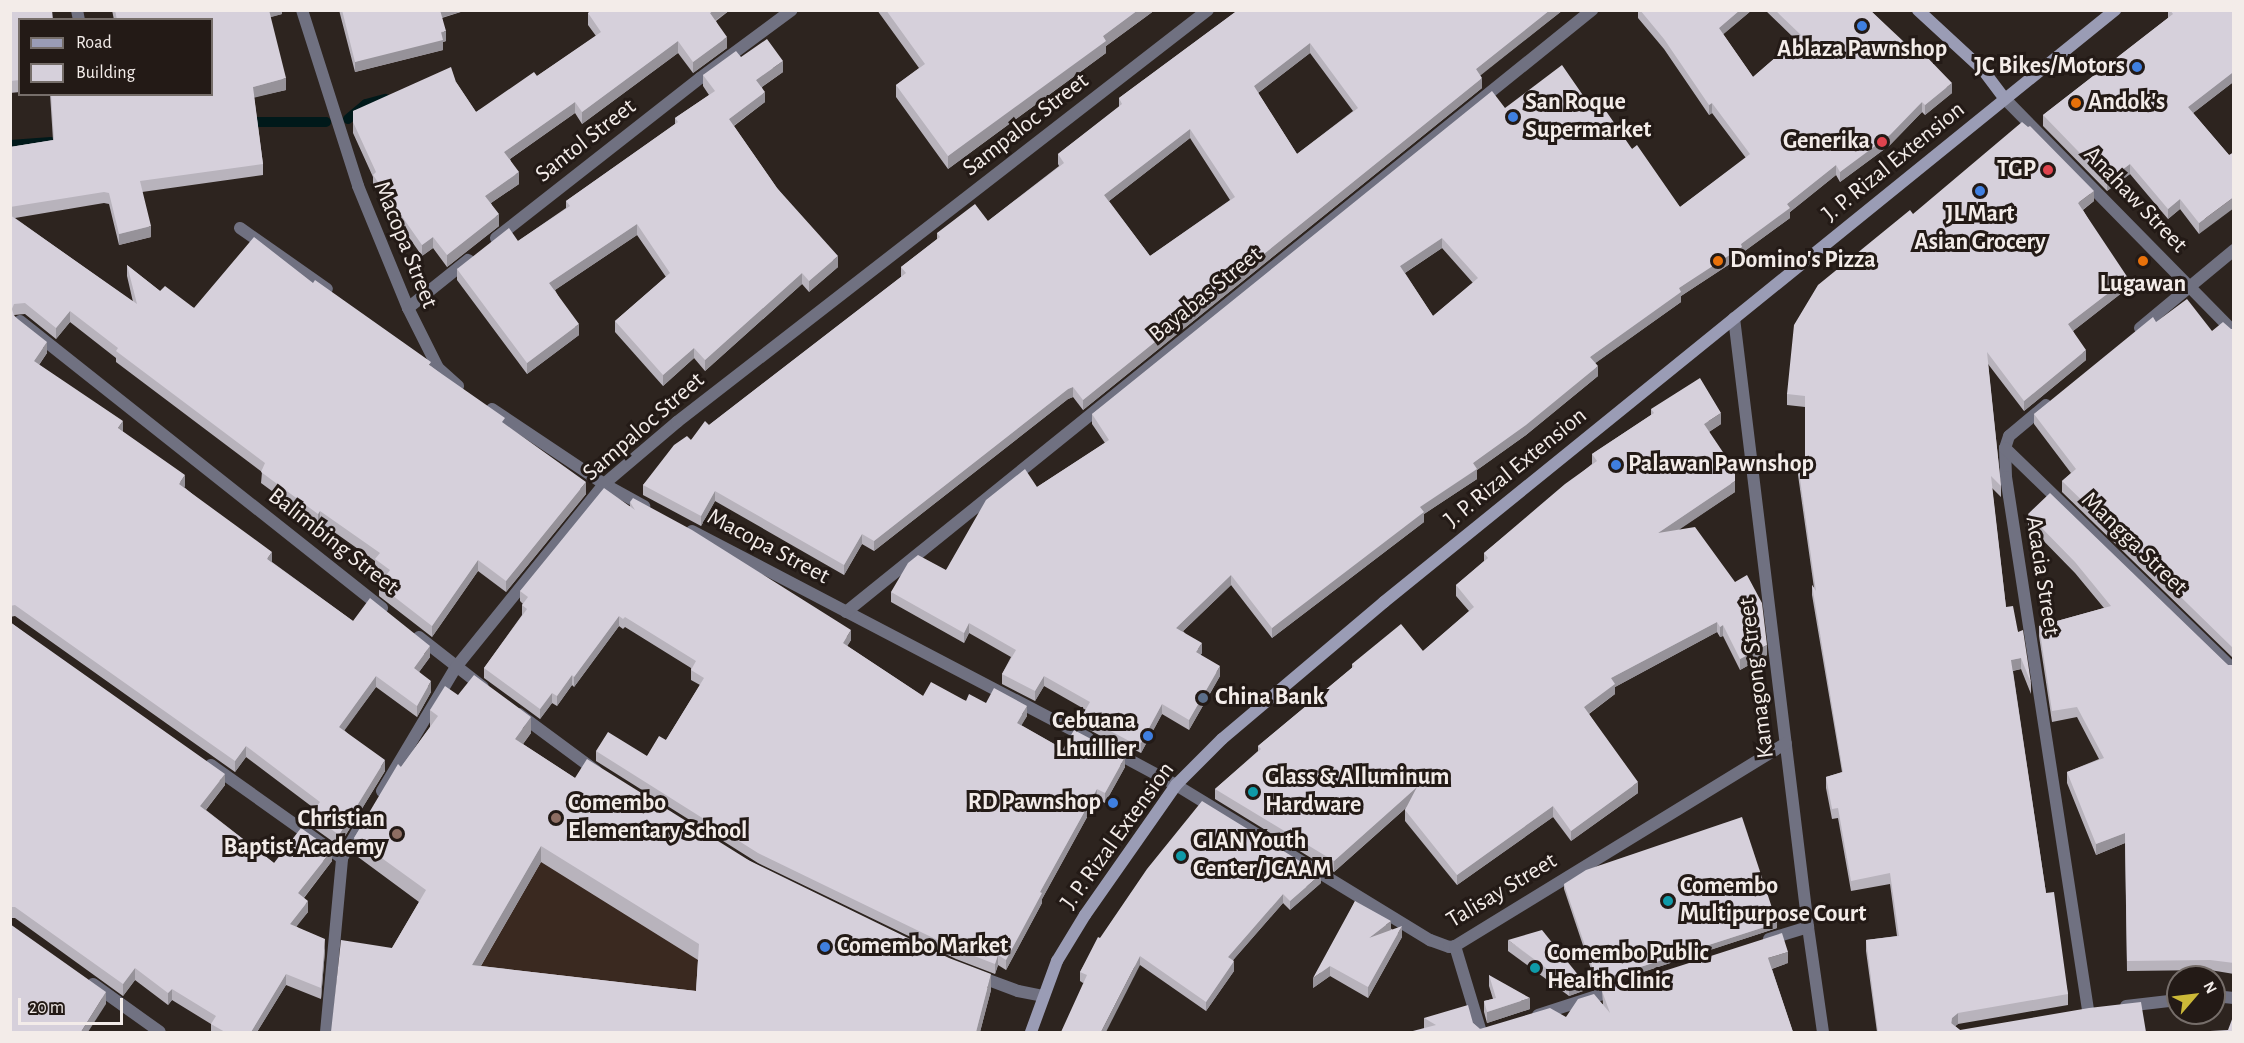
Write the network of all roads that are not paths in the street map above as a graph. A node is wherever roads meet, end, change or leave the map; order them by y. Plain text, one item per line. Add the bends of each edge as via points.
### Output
1 (302, 10) edge
2 (792, 10) edge
3 (1208, 10) edge
4 (1592, 10) edge
5 (1918, 10) edge
6 (2115, 10) edge
7 (2005, 99) junction
8 (240, 228) dead end
9 (2234, 250) edge
10 (2190, 287) junction
11 (334, 294) edge
12 (408, 308) junction
13 (1734, 318) junction
14 (21, 321) edge
15 (2234, 332) edge
16 (2125, 340) edge
17 (419, 354) edge
18 (438, 368) junction
19 (2061, 393) edge
20 (2005, 448) junction
21 (604, 484) junction
22 (657, 512) edge
23 (678, 523) edge
24 (846, 612) junction
25 (391, 615) edge
26 (409, 630) edge
27 (456, 667) junction
28 (2234, 670) edge
29 (492, 694) edge
30 (511, 708) edge
31 (1786, 743) junction
32 (196, 754) edge
33 (603, 776) edge
34 (1176, 785) junction
35 (378, 797) edge
36 (366, 818) edge
37 (342, 858) junction
38 (1808, 927) junction
39 (1751, 945) edge
40 (1455, 946) junction
41 (964, 971) edge
42 (85, 979) edge
43 (1628, 986) edge
44 (1043, 996) junction
45 (2166, 1001) edge
46 (1529, 1018) edge
47 (1488, 1031) edge
48 (160, 1032) edge
49 (326, 1032) edge
50 (1031, 1032) edge
51 (1823, 1032) edge

1 - 12 street, Macopa Street via 358,186
2 - 12 street, Santol Street
3 - 21 street, Sampaloc Street via 676,422
4 - 24 street, Bayabas Street
5 - 7 main road via 1983,70
6 - 7 main road, J. P. Rizal Extension
7 - 10 street, Anahaw Street
7 - 13 main road, J. P. Rizal Extension
8 - 11 street
9 - 10 street
10 - 15 street, Anahaw Street
10 - 16 street
12 - 18 street, Macopa Street
13 - 31 street, Kamagong Street
13 - 34 main road, J. P. Rizal Extension via 1383,602 1222,739
14 - 25 street, Balimbing Street
17 - 18 street
18 - 21 street, Macopa Street via 472,396
19 - 20 street via 2014,430
20 - 28 street, Mangga Street
20 - 45 street, Acacia Street via 2008,494 2093,1010
21 - 22 street, Macopa Street
21 - 27 street, Sampaloc Street
23 - 24 street, Macopa Street
24 - 34 street, Macopa Street
26 - 27 street
27 - 29 street
27 - 35 street, Sampaloc Street
30 - 33 street
31 - 38 street, Kamagong Street
31 - 40 street, Talisay Street
32 - 37 street
34 - 40 street, Talisay Street via 1430,940
34 - 44 main road, J. P. Rizal Extension via 1085,915 1057,961
36 - 37 street
37 - 49 street
38 - 39 street
38 - 51 street, Kamagong Street
40 - 47 street
41 - 44 street
42 - 48 street
43 - 46 street
44 - 50 main road, J. P. Rizal Extension

